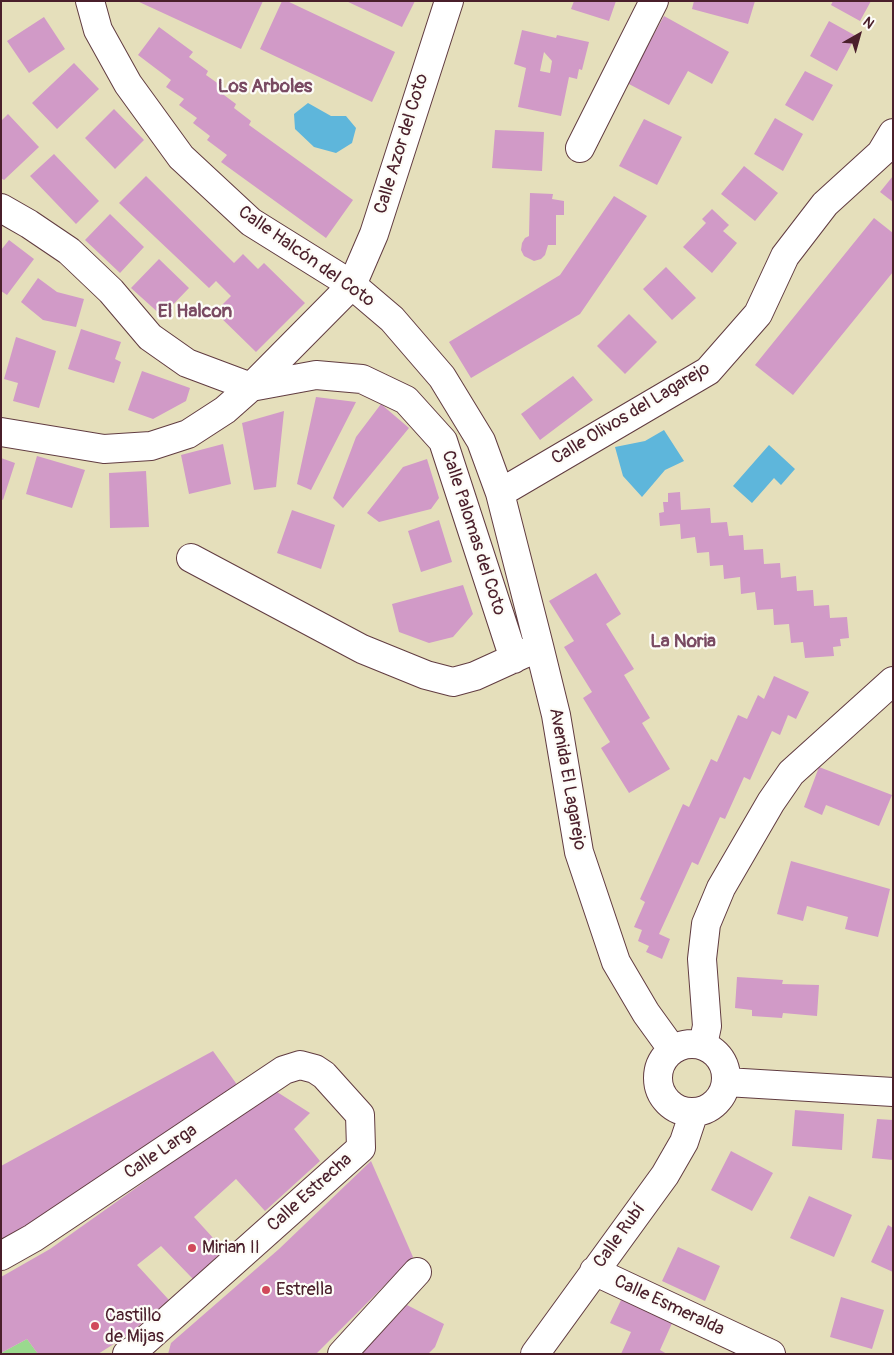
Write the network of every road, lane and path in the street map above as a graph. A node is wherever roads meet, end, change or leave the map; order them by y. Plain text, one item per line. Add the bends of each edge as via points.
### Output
1 (90, 1) edge
2 (448, 1) edge
3 (654, 1) edge
4 (893, 133) edge
5 (580, 148) dead end
6 (1, 208) edge
7 (352, 286) junction
8 (252, 387) junction
9 (1, 432) edge
10 (500, 493) junction
11 (191, 558) dead end
12 (539, 646) junction
13 (514, 659) junction
14 (893, 681) edge
15 (703, 1045) junction
16 (672, 1049) junction
17 (324, 1075) joint
18 (726, 1082) junction
19 (893, 1092) edge
20 (694, 1112) junction
21 (1, 1256) edge
22 (417, 1272) dead end
23 (594, 1272) junction
24 (136, 1352) edge
25 (342, 1354) edge
26 (535, 1354) edge
27 (771, 1354) edge

1 - 7 street, Calle Halcón del Coto via 98,30 128,84 181,157 250,222
2 - 7 street, Calle Azor del Coto via 374,234
3 - 5 street
4 - 10 street, Calle Olivos del Lagarejo via 880,153 824,204 785,256 758,314 708,371
6 - 8 street via 69,251 111,291 150,337 187,364
7 - 8 street, Calle Palomas del Coto
7 - 10 street, Calle Halcón del Coto via 392,319 442,377 481,441
8 - 9 street, Calle Palomas del Coto via 225,410 188,434 151,446 104,449
8 - 13 street, Calle Palomas del Coto via 316,375 362,379 406,400 443,441
10 - 12 street, Avenida El Lagarejo
11 - 13 street via 362,649 426,675 453,682 476,676
12 - 13 street
12 - 16 street, Avenida El Lagarejo via 556,715 579,852 616,962
14 - 15 street via 791,773 721,888 706,924 702,959 707,1026
15 - 16 street via 687,1044
15 - 18 street via 721,1060 726,1070
16 - 20 street via 659,1067 659,1089 672,1107
17 - 21 street, Calle Larga via 300,1065 284,1070 33,1238
17 - 24 street, Calle Estrecha via 360,1115 360,1148
18 - 19 street
18 - 20 street via 716,1103 706,1110
20 - 23 street, Calle Rubí via 684,1142 665,1175
22 - 25 street
23 - 26 street, Calle Rubí
23 - 27 street, Calle Esmeralda

